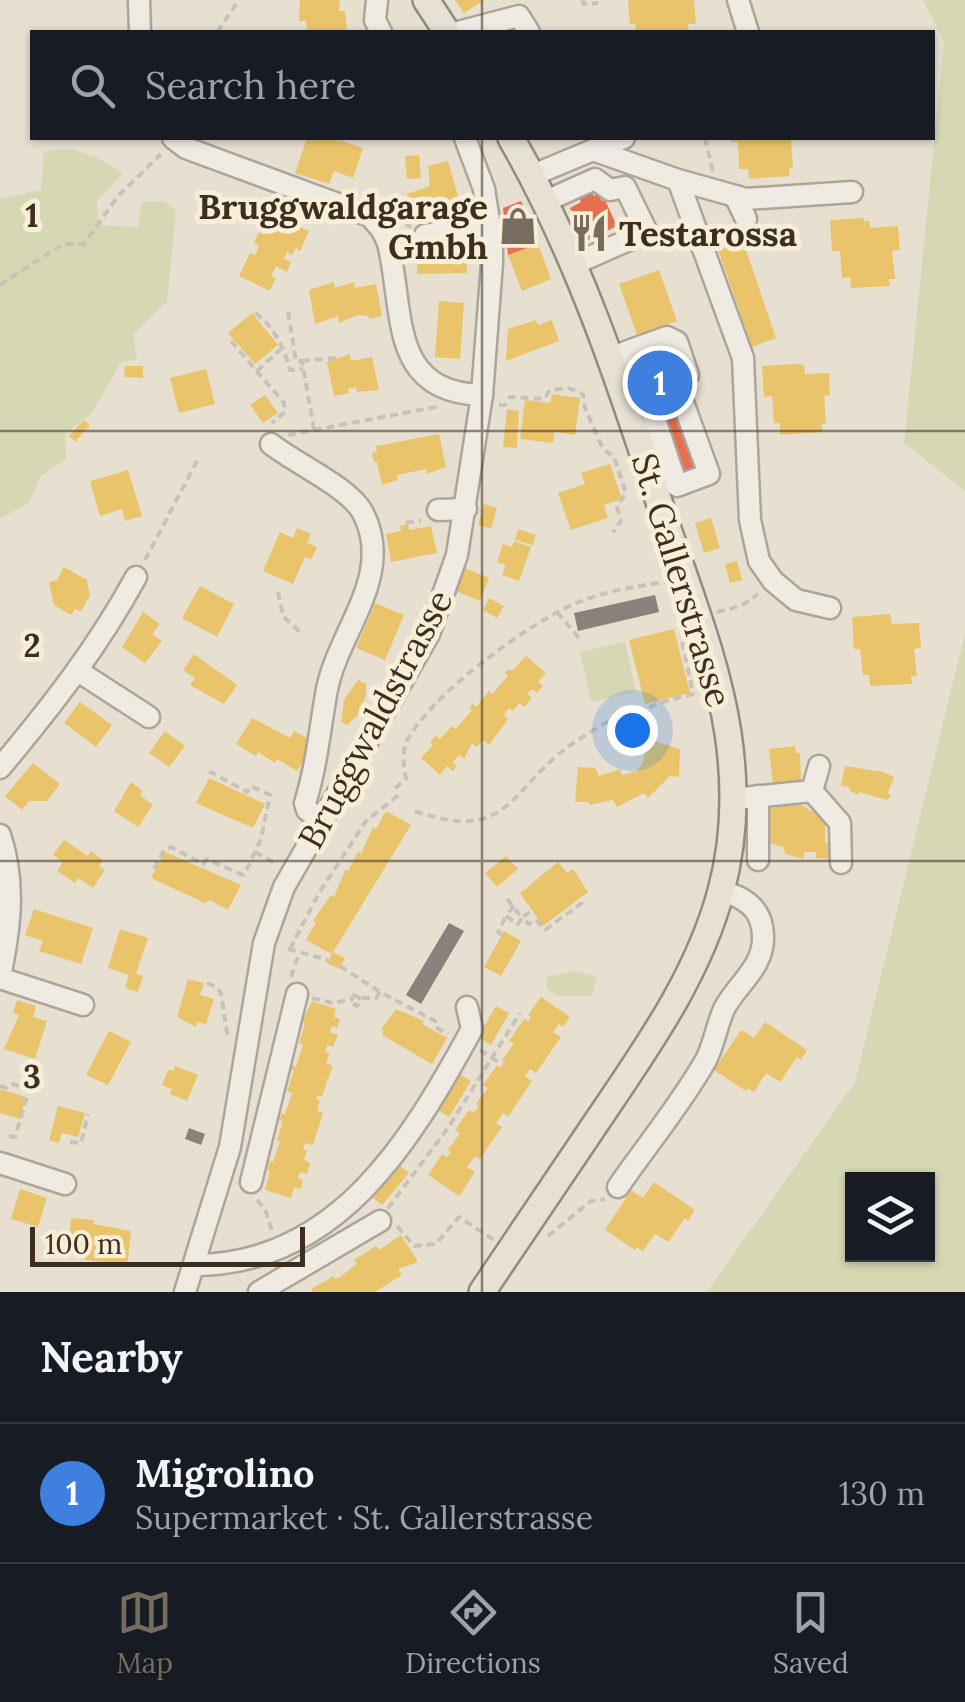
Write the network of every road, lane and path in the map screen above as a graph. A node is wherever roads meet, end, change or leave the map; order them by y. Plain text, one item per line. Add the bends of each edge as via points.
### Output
1 (239, 0) edge
2 (378, 0) edge
3 (426, 0) edge
4 (582, 0) edge
5 (738, 0) edge
6 (598, 3) dead end
7 (218, 30) edge
8 (379, 30) edge
9 (446, 30) edge
10 (466, 30) edge
11 (530, 30) edge
12 (747, 30) edge
13 (173, 140) edge
14 (175, 140) edge
15 (466, 140) edge
16 (512, 140) edge
17 (619, 140) edge
18 (706, 140) edge
19 (593, 150) junction
20 (533, 175) junction
21 (715, 179) dead end
22 (678, 180) junction
23 (852, 192) dead end
24 (735, 196) junction
25 (546, 202) junction
26 (746, 219) dead end
27 (490, 225) junction
28 (425, 243) dead end
29 (574, 264) junction
30 (0, 285) edge
31 (288, 312) dead end
32 (255, 313) dead end
33 (232, 342) dead end
34 (284, 347) junction
35 (336, 358) dead end
36 (302, 361) junction
37 (620, 366) junction
38 (303, 368) junction
39 (257, 371) junction
40 (688, 377) dead end
41 (482, 395) junction
42 (505, 405) dead end
43 (431, 408) dead end
44 (314, 430) junction
45 (276, 434) junction
46 (198, 458) dead end
47 (662, 477) junction
48 (466, 508) junction
49 (438, 510) dead end
50 (613, 532) dead end
51 (136, 577) joint
52 (669, 581) dead end
53 (773, 582) junction
54 (278, 592) dead end
55 (830, 608) dead end
56 (557, 612) junction
57 (713, 612) dead end
58 (681, 630) dead end
59 (303, 635) dead end
60 (579, 638) dead end
61 (78, 671) junction
62 (149, 718) dead end
63 (820, 766) dead end
64 (0, 768) edge
65 (207, 778) dead end
66 (812, 791) junction
67 (746, 797) junction
68 (415, 811) dead end
69 (322, 820) junction
70 (0, 834) edge
71 (255, 852) junction
72 (268, 860) dead end
73 (758, 860) dead end
74 (841, 862) dead end
75 (154, 869) dead end
76 (721, 891) junction
77 (506, 899) dead end
78 (586, 900) dead end
79 (514, 906) junction
80 (532, 910) dead end
81 (506, 916) junction
82 (522, 918) junction
83 (502, 936) dead end
84 (264, 943) junction
85 (290, 949) junction
86 (300, 951) junction
87 (328, 960) dead end
88 (295, 965) dead end
89 (340, 966) dead end
90 (0, 977) edge
91 (207, 983) dead end
92 (380, 992) junction
93 (297, 994) joint
94 (82, 1005) dead end
95 (467, 1007) dead end
96 (520, 1014) dead end
97 (456, 1039) dead end
98 (236, 1044) dead end
99 (492, 1058) junction
100 (502, 1065) dead end
101 (243, 1072) junction
102 (275, 1080) junction
103 (0, 1086) edge
104 (88, 1114) dead end
105 (9, 1136) dead end
106 (70, 1142) dead end
107 (0, 1163) edge
108 (65, 1184) dead end
109 (254, 1190) joint
110 (614, 1193) joint
111 (383, 1216) joint
112 (532, 1237) junction
113 (496, 1241) dead end
114 (424, 1247) dead end
115 (280, 1249) junction
116 (253, 1259) junction
117 (194, 1265) junction
118 (261, 1291) edge
119 (185, 1292) edge
120 (482, 1292) edge

1 - 7 path
2 - 8 street
3 - 9 main road
4 - 6 path
5 - 12 street
10 - 11 street via 518,16
13 - 30 path via 118,196 84,244 62,244
14 - 41 street via 370,216 388,243 414,366 447,392
15 - 27 street, Bruggwaldstrasse
16 - 20 main road, St. Gallerstrasse
17 - 19 street
18 - 21 path
19 - 20 street
19 - 22 street
20 - 25 main road, St. Gallerstrasse
22 - 24 street
22 - 53 street via 743,358 750,520
23 - 24 street
24 - 26 street
25 - 29 main road, St. Gallerstrasse
25 - 29 street via 596,179 610,190 625,187 646,232
27 - 28 street via 458,236 425,235
27 - 41 street, Bruggwaldstrasse via 492,293
29 - 37 main road, St. Gallerstrasse
31 - 36 path via 296,361
32 - 34 path
33 - 39 path
34 - 38 path via 290,370
34 - 39 path
35 - 36 path
36 - 38 path
37 - 40 street via 666,337 677,342
37 - 47 main road, St. Gallerstrasse
37 - 47 street via 668,358 709,474 677,486
38 - 44 path
39 - 45 path via 286,408
41 - 48 street, Bruggwaldstrasse
42 - 50 path via 510,397 544,399 560,388 583,394 626,493
43 - 44 path
44 - 45 path
45 - 69 street via 362,510 374,556 328,686 305,803
46 - 51 path
47 - 67 main road, St. Gallerstrasse
48 - 49 street
48 - 69 street, Bruggwaldstrasse via 429,634
51 - 61 street
52 - 56 path
53 - 55 street via 796,600
53 - 57 path via 742,606
54 - 59 path via 283,616
56 - 60 path
56 - 85 path via 520,634 423,720 406,744 406,779 353,839
58 - 68 path via 693,694 604,724 572,744 493,816 445,822
61 - 62 street
61 - 64 street
63 - 66 street
65 - 71 path via 212,772 248,792 251,786 270,795
66 - 67 street
66 - 74 street via 840,823
67 - 73 street
67 - 76 main road, St. Gallerstrasse
69 - 84 street, Bruggwaldstrasse via 284,887
70 - 90 street via 12,904
71 - 72 path
71 - 75 path via 243,875 171,847
76 - 110 street via 748,899 756,910 764,935 759,963 724,1010 707,1058
76 - 112 main road, St. Gallerstrasse via 678,994
77 - 79 path
78 - 82 path via 544,930
79 - 81 path
79 - 82 path
80 - 82 path
81 - 82 path via 518,924
81 - 83 path
84 - 85 path
84 - 101 street, Bruggwaldstrasse
85 - 86 path
86 - 87 path
86 - 88 path
89 - 92 path
90 - 94 street
91 - 98 path via 218,988 225,1034
92 - 93 path via 333,1003
92 - 97 path
93 - 102 street
95 - 115 street via 472,1029 392,1155 337,1215
96 - 99 path
99 - 100 path
99 - 111 path
101 - 102 street
101 - 117 street, Bruggwaldstrasse via 230,1147
102 - 109 street
103 - 105 path via 28,1093 15,1137
104 - 106 path via 81,1143
107 - 108 street
109 - 115 path
110 - 112 path
111 - 118 street
112 - 120 main road, St. Gallerstrasse
113 - 114 path via 459,1217 436,1244
115 - 116 street
116 - 117 street
116 - 118 street
117 - 119 street, Bruggwaldstrasse

